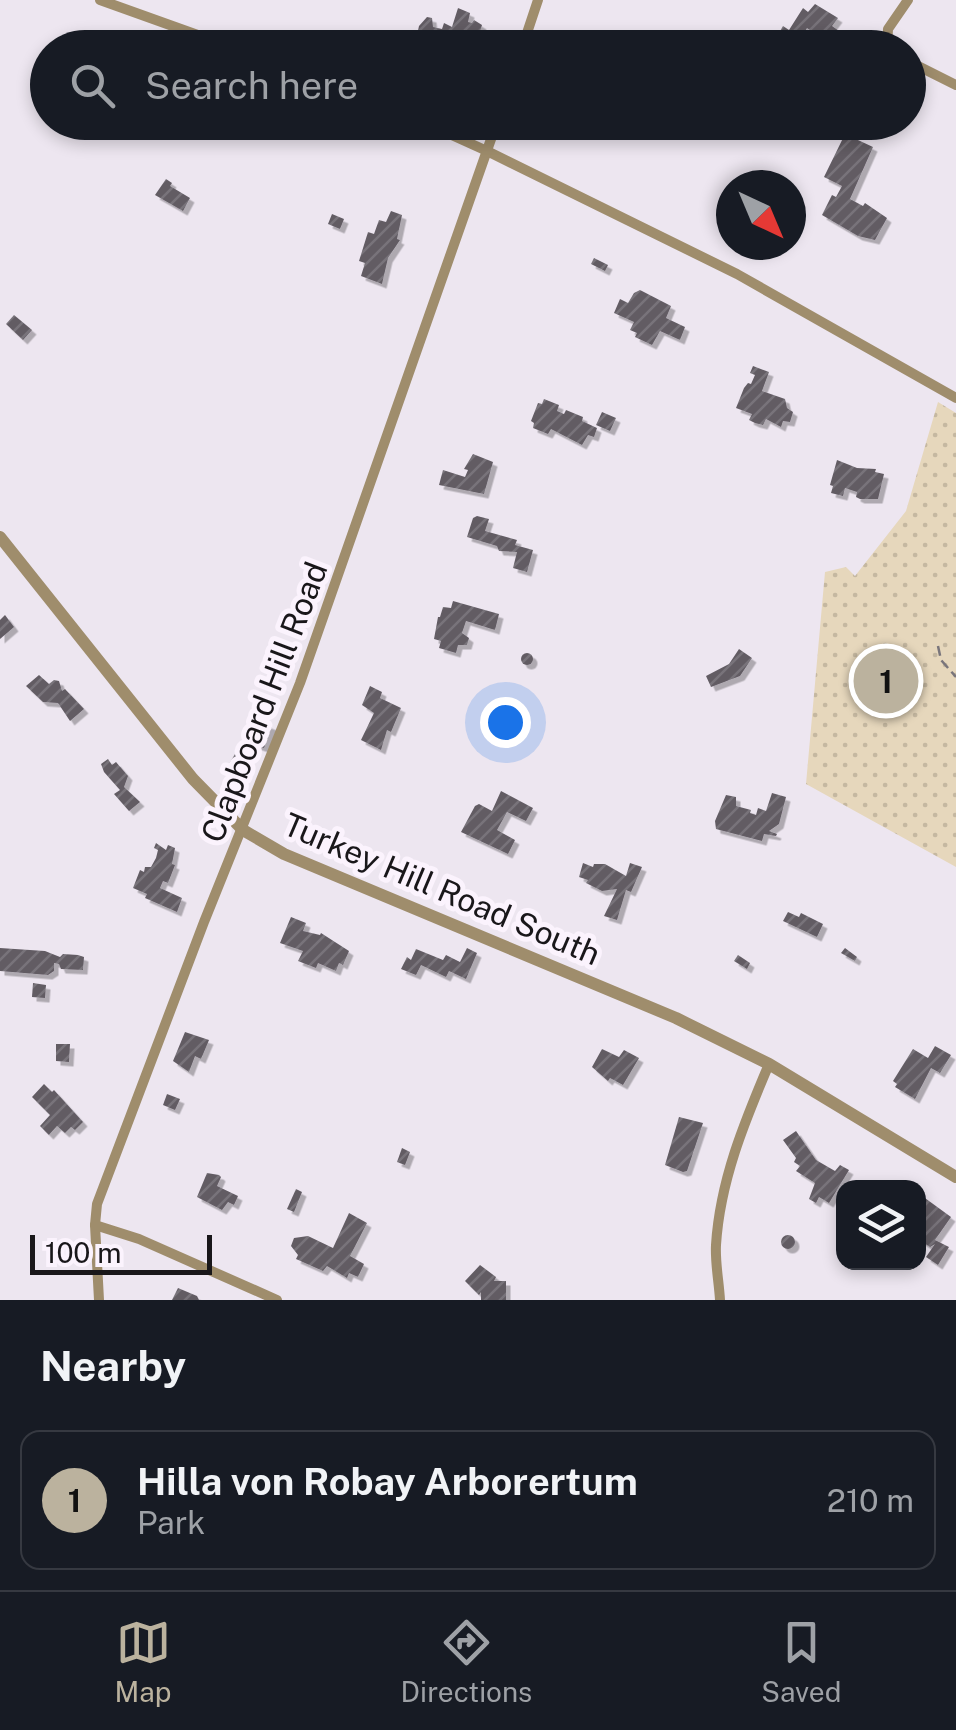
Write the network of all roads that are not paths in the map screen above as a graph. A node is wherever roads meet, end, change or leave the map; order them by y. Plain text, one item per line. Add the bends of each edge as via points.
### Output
1 (100, 0) edge
2 (538, 0) edge
3 (908, 0) edge
4 (184, 30) edge
5 (528, 30) edge
6 (888, 30) edge
7 (926, 70) edge
8 (956, 85) edge
9 (464, 140) edge
10 (491, 140) edge
11 (487, 150) junction
12 (956, 398) edge
13 (0, 537) edge
14 (242, 830) junction
15 (769, 1064) junction
16 (956, 1177) edge
17 (95, 1225) junction
18 (98, 1300) edge
19 (276, 1300) edge
20 (720, 1300) edge

1 - 4 street
2 - 5 street
3 - 6 street
7 - 8 street
9 - 11 street
10 - 11 street, Clapboard Hill Road
11 - 12 street via 762,288
11 - 14 street, Clapboard Hill Road via 336,586
13 - 14 street, Turkey Hill Road South
14 - 15 street, Turkey Hill Road South
14 - 17 street, Clapboard Hill Road via 116,1151
15 - 16 street, Turkey Hill Road South
15 - 20 street via 736,1142 720,1209
17 - 18 street, Clapboard Hill Road
17 - 19 street

